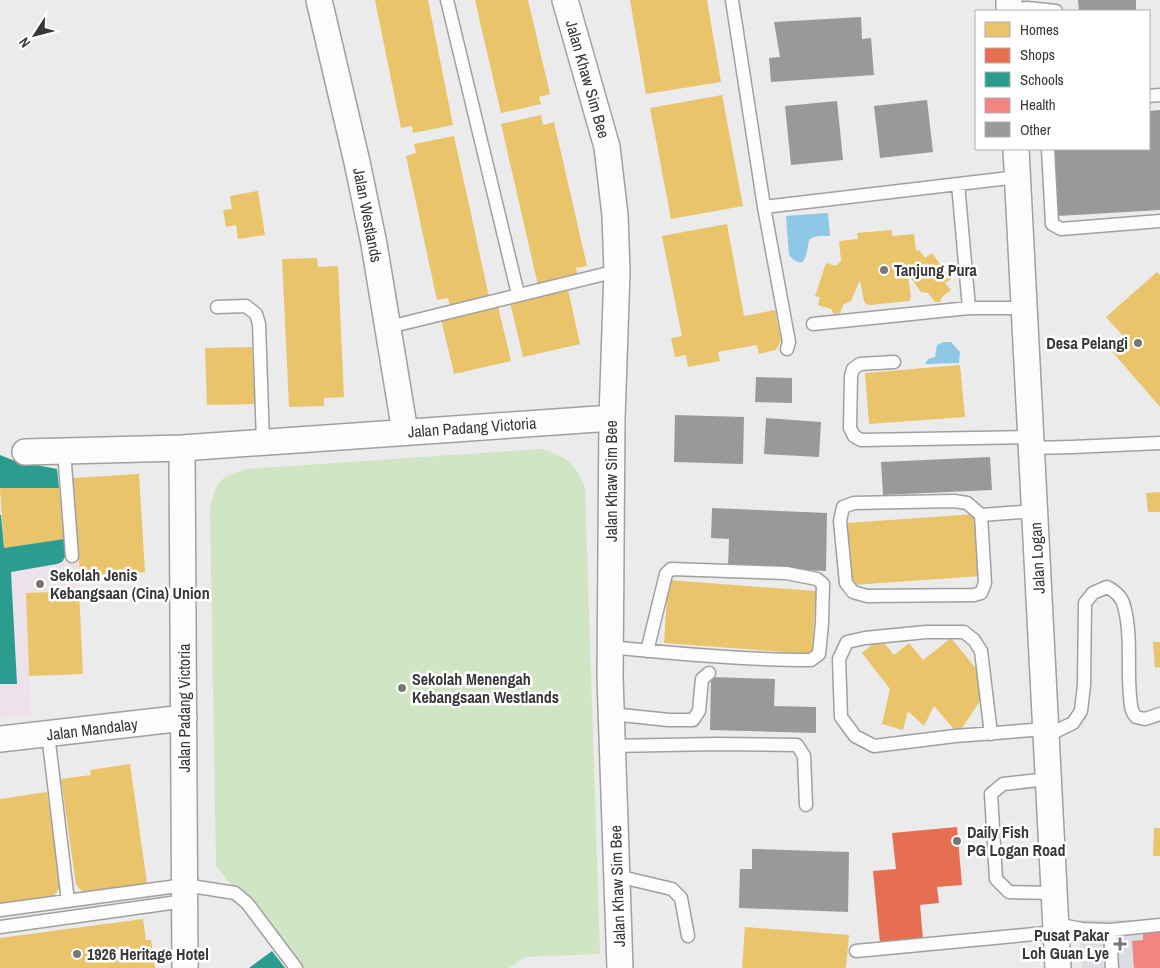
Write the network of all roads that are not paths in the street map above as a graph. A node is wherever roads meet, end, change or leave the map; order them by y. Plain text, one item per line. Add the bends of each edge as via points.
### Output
1 (319, 0) edge
2 (447, 0) edge
3 (565, 0) edge
4 (732, 0) edge
5 (1016, 10) edge
6 (1046, 10) edge
7 (1016, 150) edge
8 (1048, 150) edge
9 (1018, 177) junction
10 (958, 184) junction
11 (764, 207) junction
12 (1160, 221) edge
13 (617, 271) junction
14 (518, 294) junction
15 (217, 307) dead end
16 (969, 308) junction
17 (1025, 308) junction
18 (813, 324) dead end
19 (389, 327) junction
20 (786, 349) dead end
21 (894, 362) dead end
22 (612, 418) junction
23 (405, 432) junction
24 (263, 442) junction
25 (1031, 442) junction
26 (1160, 443) edge
27 (182, 448) junction
28 (64, 451) junction
29 (25, 452) dead end
30 (1035, 511) junction
31 (981, 515) junction
32 (72, 556) dead end
33 (610, 647) junction
34 (647, 651) junction
35 (709, 673) dead end
36 (611, 714) junction
37 (1160, 714) edge
38 (184, 718) junction
39 (1046, 732) junction
40 (48, 734) junction
41 (991, 734) junction
42 (0, 739) edge
43 (612, 746) junction
44 (1048, 779) junction
45 (806, 806) dead end
46 (617, 876) junction
47 (1054, 892) junction
48 (185, 893) junction
49 (68, 901) junction
50 (0, 910) edge
51 (1160, 925) edge
52 (0, 927) edge
53 (1056, 928) junction
54 (1110, 930) junction
55 (688, 936) dead end
56 (856, 951) dead end
57 (185, 968) edge
58 (296, 968) edge
59 (620, 968) edge
60 (1058, 968) edge
61 (1112, 968) edge

1 - 19 street, Jalan Westlands via 357,162
2 - 14 lane
3 - 13 street, Jalan Khaw Sim Bee via 607,147 615,214
4 - 11 lane
5 - 6 lane
7 - 9 street, Jalan Logan
8 - 12 lane via 1052,224 1061,229
9 - 10 lane
9 - 17 street, Jalan Logan
10 - 11 lane
10 - 16 lane
11 - 20 lane via 789,342
13 - 14 lane
13 - 22 street, Jalan Khaw Sim Bee
14 - 19 lane
15 - 24 lane via 246,306 256,314
16 - 17 lane
16 - 18 lane
17 - 25 street, Jalan Logan
19 - 23 street, Jalan Westlands
21 - 25 lane via 860,364 853,368 850,428 854,436 861,440
22 - 23 street, Jalan Padang Victoria
22 - 33 street, Jalan Khaw Sim Bee
23 - 24 street, Jalan Padang Victoria
24 - 27 street, Jalan Padang Victoria
25 - 26 lane via 1072,448
25 - 30 street, Jalan Logan
27 - 28 street, Jalan Padang Victoria
27 - 38 street, Jalan Padang Victoria
28 - 29 street, Jalan Padang Victoria
28 - 32 lane
30 - 31 lane
30 - 39 street, Jalan Logan
31 - 31 lane via 985,584 981,593 867,596 853,592 846,583 840,521 843,507 854,503 954,501 967,503
33 - 34 lane
33 - 36 street, Jalan Khaw Sim Bee
34 - 34 lane via 706,657 811,660 819,654 822,584 817,579 786,573 671,569 666,574
35 - 36 lane via 702,678 699,711 692,720
36 - 43 street, Jalan Khaw Sim Bee
37 - 39 lane via 1145,719 1136,718 1131,712 1124,605 1116,591 1107,587 1093,593 1085,603 1081,711 1073,723
38 - 40 street, Jalan Mandalay
38 - 48 street, Jalan Padang Victoria
39 - 41 lane
39 - 44 street, Jalan Logan
40 - 42 street, Jalan Mandalay
40 - 49 lane
41 - 41 lane via 874,746 855,736 841,717 839,659 847,642 926,632 964,632 981,651
43 - 45 lane via 797,745 804,756
43 - 46 street, Jalan Khaw Sim Bee
44 - 47 street, Jalan Logan
44 - 47 lane via 1003,784 991,794 992,836 996,879 1009,892
46 - 55 lane via 672,889 681,898
46 - 59 street, Jalan Khaw Sim Bee
47 - 53 street, Jalan Logan
48 - 49 lane
48 - 52 lane
48 - 57 street, Jalan Padang Victoria
48 - 58 lane via 235,893 247,903
49 - 50 lane
51 - 54 lane
53 - 54 lane
53 - 56 lane
53 - 60 street, Jalan Logan
54 - 61 lane

